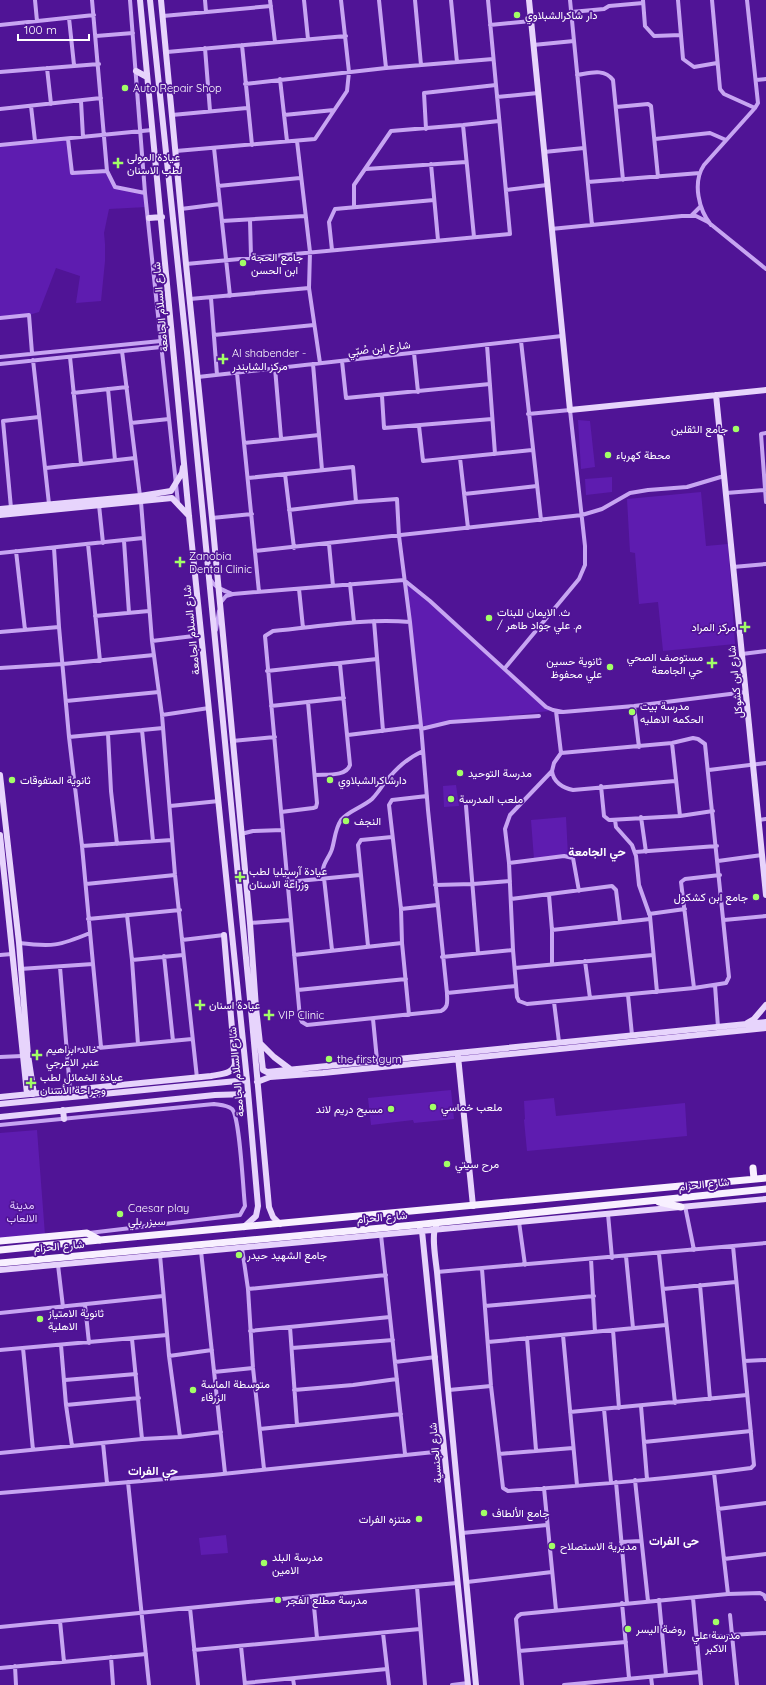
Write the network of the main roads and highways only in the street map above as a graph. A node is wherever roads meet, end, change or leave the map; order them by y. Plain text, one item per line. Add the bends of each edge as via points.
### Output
1 (753, 1168) dead end
2 (766, 1178) edge
3 (754, 1179) junction
4 (766, 1189) edge
5 (563, 1197) junction
6 (541, 1199) junction
7 (652, 1200) junction
8 (683, 1207) road end
9 (565, 1209) junction
10 (544, 1211) junction
11 (100, 1240) junction
12 (0, 1241) edge
13 (0, 1250) edge
14 (0, 1263) edge

1 - 3 main road
2 - 3 main road, شارع الحزام
3 - 5 main road, شارع الحزام
4 - 7 main road, شارع الحزام
5 - 6 main road, شارع الحزام
5 - 9 main road via 559,1205
6 - 10 main road via 548,1203
6 - 11 main road, شارع الحزام
7 - 8 main road
7 - 9 main road, شارع الحزام
9 - 10 main road, شارع الحزام
10 - 14 main road, شارع الحزام via 381,1231 58,1261
11 - 12 main road via 87,1233
11 - 13 main road, شارع الحزام

